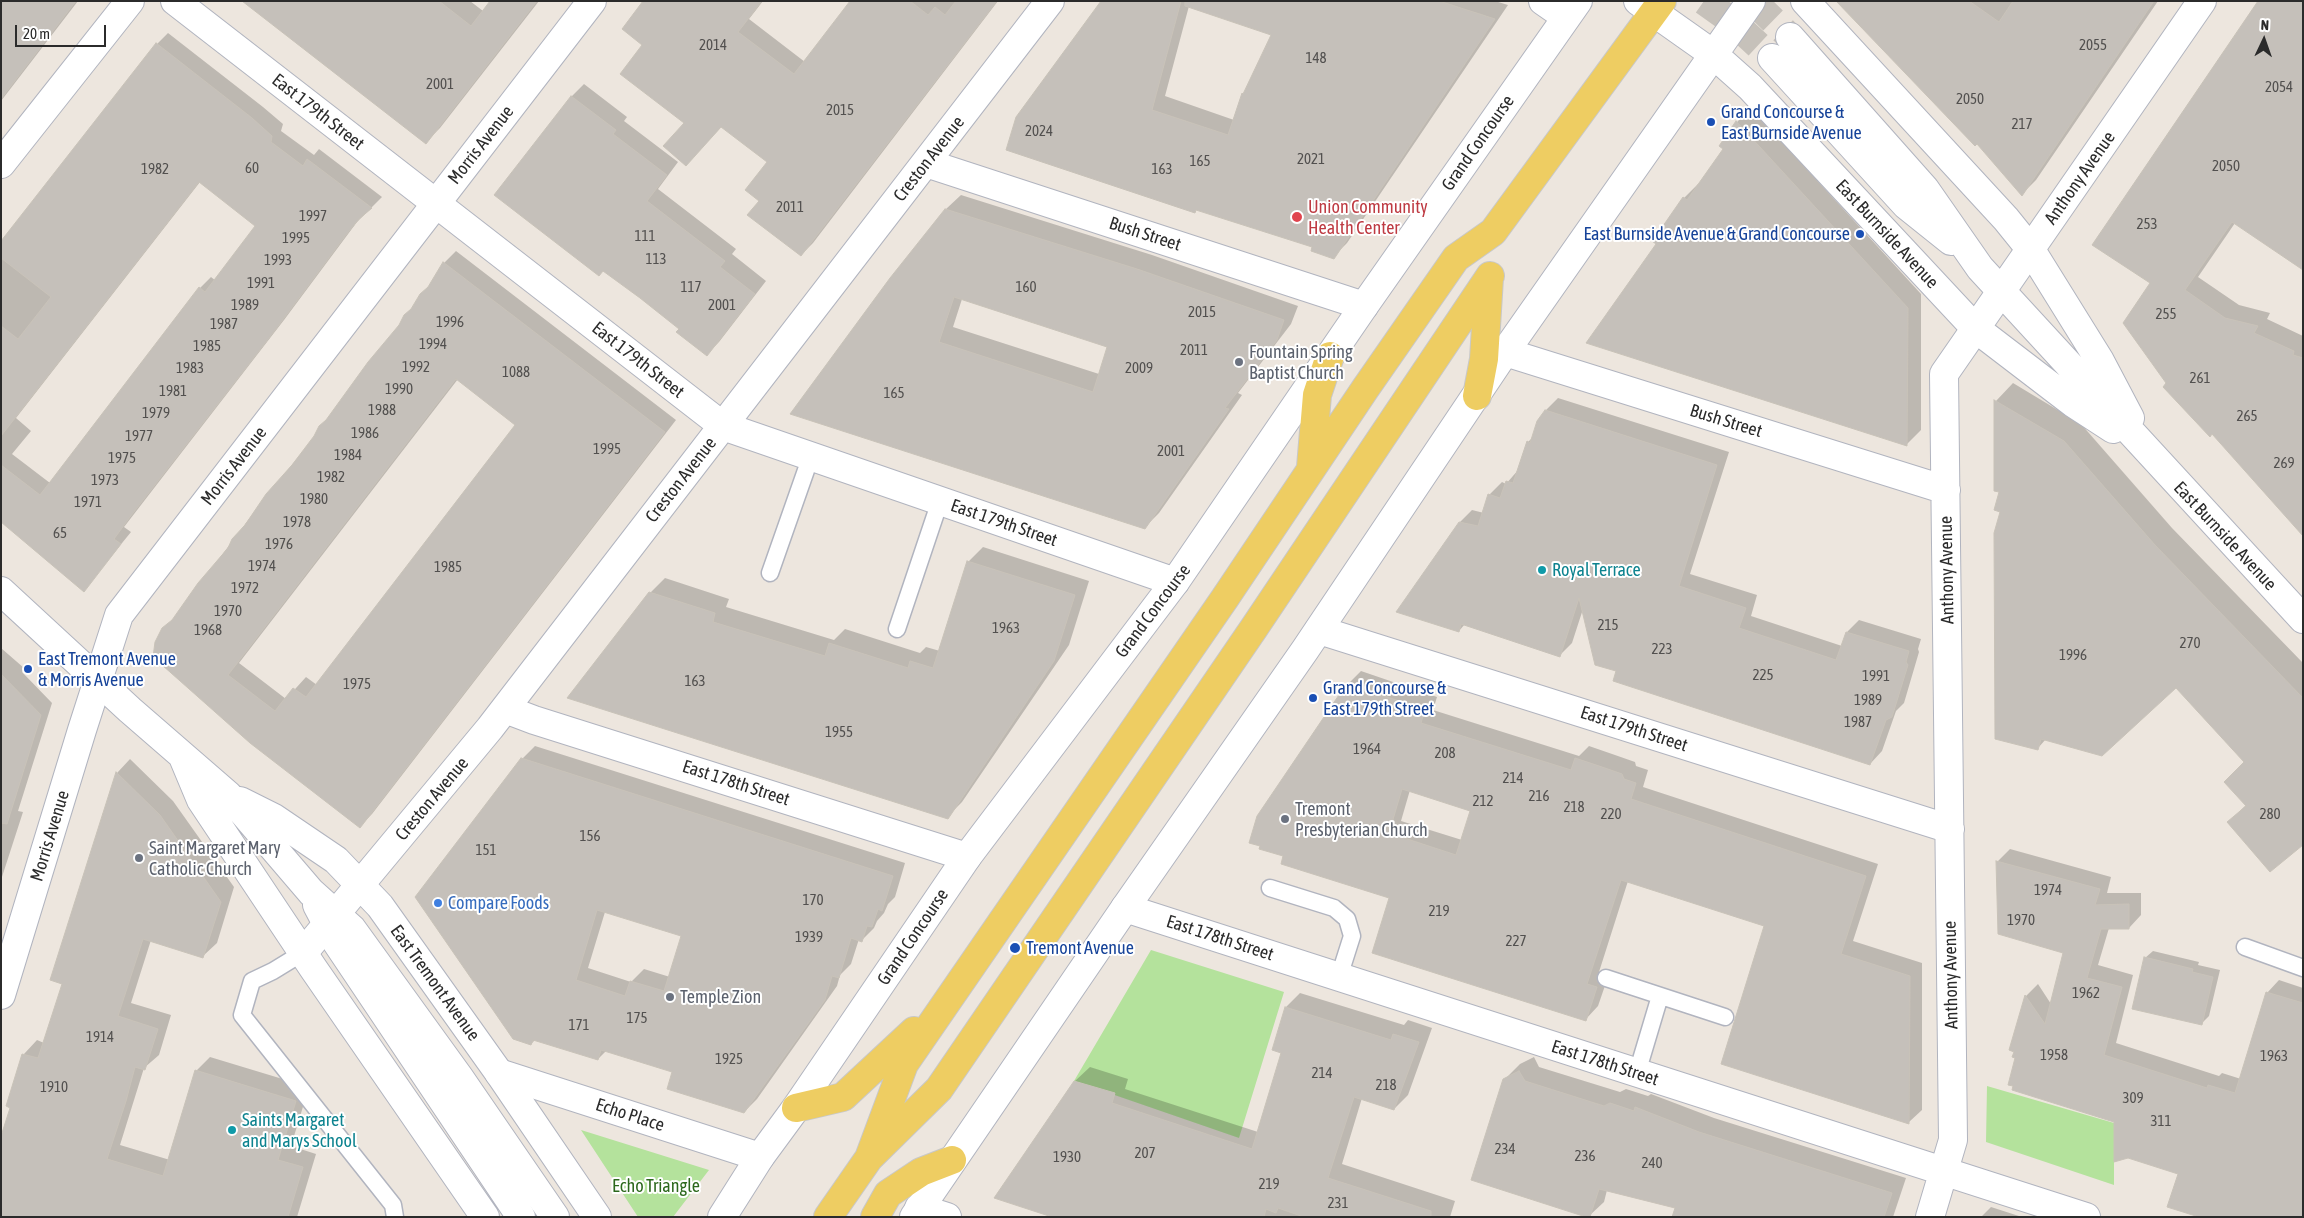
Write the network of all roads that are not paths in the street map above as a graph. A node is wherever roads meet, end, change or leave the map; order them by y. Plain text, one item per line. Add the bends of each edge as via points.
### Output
1 (130, 1) edge
2 (175, 1) edge
3 (592, 1) edge
4 (1050, 1) edge
5 (1543, 1) edge
6 (1751, 1) edge
7 (1805, 1) edge
8 (2202, 1) edge
9 (1651, 5) edge
10 (1572, 9) edge
11 (1790, 37) tunnel mouth
12 (1713, 54) junction
13 (1772, 58) tunnel mouth
14 (926, 163) junction
15 (1, 164) edge
16 (436, 203) junction
17 (1493, 232) junction
18 (2031, 250) junction
19 (1972, 259) junction
20 (1490, 276) junction
21 (2001, 292) junction
22 (1364, 306) junction
23 (1976, 328) junction
24 (1505, 352) junction
25 (1330, 356) junction
26 (1477, 396) junction
27 (723, 426) junction
28 (2148, 452) junction
29 (811, 456) junction
30 (1311, 469) junction
31 (1946, 490) junction
32 (940, 501) junction
33 (770, 573) dead end
34 (1175, 582) junction
35 (1, 591) edge
36 (2303, 619) edge
37 (897, 630) dead end
38 (1319, 630) junction
39 (98, 678) junction
40 (505, 708) junction
41 (180, 751) junction
42 (228, 795) junction
43 (1950, 829) junction
44 (966, 857) junction
45 (360, 885) junction
46 (1270, 888) dead end
47 (1125, 908) junction
48 (332, 919) junction
49 (2245, 947) dead end
50 (304, 952) junction
51 (2303, 968) edge
52 (1339, 977) junction
53 (1606, 978) dead end
54 (1, 995) edge
55 (1660, 996) junction
56 (947, 1002) junction
57 (1725, 1017) dead end
58 (499, 1073) junction
59 (1637, 1073) junction
60 (796, 1108) junction
61 (760, 1157) junction
62 (869, 1158) junction
63 (952, 1160) junction
64 (1944, 1172) junction
65 (917, 1212) edge
66 (395, 1217) edge
67 (485, 1217) edge
68 (521, 1217) edge
69 (555, 1217) edge
70 (597, 1217) edge
71 (722, 1217) edge
72 (828, 1217) edge
73 (875, 1217) edge
74 (947, 1217) edge
75 (1930, 1217) edge
76 (2086, 1217) edge

1 - 15 street
2 - 16 street, East 179th Street
3 - 16 street, Morris Avenue
4 - 14 street, Creston Avenue
5 - 10 street
6 - 12 street
7 - 18 street, East Burnside Avenue
8 - 18 street, Anthony Avenue
9 - 12 street, East Burnside Avenue
9 - 17 main road
10 - 22 street, Grand Concourse
11 - 19 street, East Burnside Avenue via 1925,190
12 - 23 street, East Burnside Avenue via 1750,87
12 - 24 street
13 - 19 street, East Burnside Avenue via 1906,205
14 - 22 street, Bush Street
14 - 27 street, Creston Avenue
16 - 27 street, East 179th Street
16 - 39 street, Morris Avenue via 120,615
17 - 20 main road
17 - 30 main road via 1456,258
18 - 21 street, Anthony Avenue
18 - 28 street, East Burnside Avenue via 2100,361
19 - 21 street, East Burnside Avenue
20 - 26 main road via 1484,359
20 - 62 main road via 939,1089
21 - 23 street, Anthony Avenue
21 - 28 street, East Burnside Avenue
22 - 25 street, Grand Concourse
23 - 28 street, East Burnside Avenue via 2073,403
23 - 31 street, Anthony Avenue via 1944,374
24 - 26 street
24 - 31 street, Bush Street
25 - 30 main road via 1317,395
25 - 34 street, Grand Concourse
26 - 38 street
27 - 29 street, East 179th Street
27 - 40 street, Creston Avenue
28 - 36 street, East Burnside Avenue
29 - 32 street, East 179th Street
29 - 33 lane
30 - 56 main road
31 - 43 street, Anthony Avenue
32 - 34 street, East 179th Street
32 - 37 lane
34 - 44 street, Grand Concourse
35 - 39 street, East Tremont Avenue
38 - 43 street, East 179th Street
38 - 47 street
39 - 41 street, East Tremont Avenue via 130,710
39 - 54 street, Morris Avenue
40 - 44 street, East 178th Street
40 - 45 street, Creston Avenue
41 - 42 street, East Tremont Avenue
41 - 50 street, East Tremont Avenue via 201,800
42 - 45 street, East Tremont Avenue via 282,823 336,860
42 - 48 street, East Tremont Avenue
43 - 64 street, Anthony Avenue via 1953,1140
44 - 60 street, Grand Concourse
45 - 48 street, Creston Avenue
45 - 58 street, East Tremont Avenue via 380,906
46 - 52 lane via 1334,908 1347,919 1352,936
47 - 52 street, East 178th Street
47 - 63 street
48 - 50 street, Creston Avenue
48 - 68 street, East Tremont Avenue via 336,943
48 - 69 street, East Tremont Avenue via 352,929
49 - 51 lane
50 - 66 lane via 252,981 242,1015 393,1205
50 - 67 street, East Tremont Avenue
52 - 59 street, East 178th Street
53 - 55 lane
55 - 57 lane
55 - 59 lane
56 - 60 main road via 844,1096
56 - 62 main road via 904,1064
58 - 61 street, Echo Place
58 - 70 street, East Tremont Avenue
59 - 64 street, East 178th Street
60 - 61 street, Grand Concourse
61 - 71 street, Grand Concourse
62 - 72 main road
63 - 65 street
63 - 73 main road via 921,1172 888,1194
64 - 75 street, Anthony Avenue
64 - 76 street, East 178th Street
65 - 74 street

